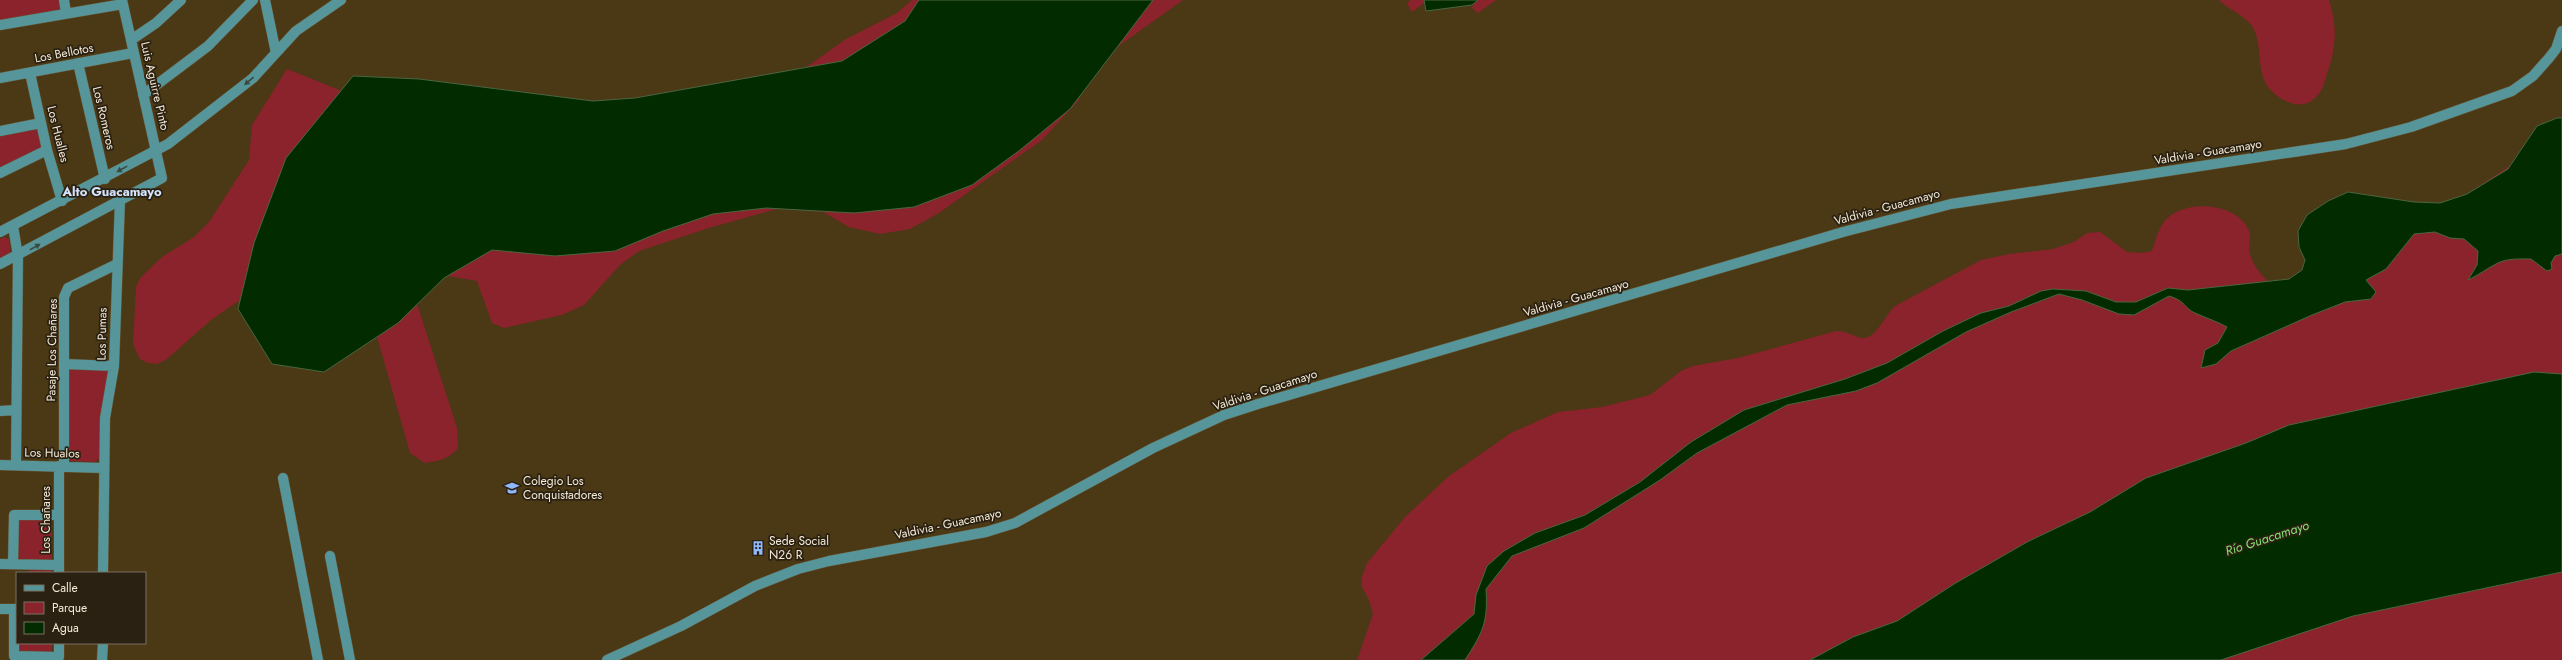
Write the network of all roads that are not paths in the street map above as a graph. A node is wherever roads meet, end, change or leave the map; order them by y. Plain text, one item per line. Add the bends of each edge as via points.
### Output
1 (64, 0) edge
2 (181, 0) edge
3 (253, 0) edge
4 (265, 0) edge
5 (340, 0) edge
6 (123, 2) edge
7 (66, 13) junction
8 (0, 25) edge
9 (2562, 31) edge
10 (131, 40) junction
11 (133, 52) junction
12 (276, 53) junction
13 (78, 63) junction
14 (30, 73) junction
15 (0, 78) edge
16 (143, 95) junction
17 (41, 123) junction
18 (0, 131) edge
19 (47, 150) junction
20 (156, 150) junction
21 (0, 173) edge
22 (105, 179) junction
23 (120, 200) junction
24 (62, 201) junction
25 (13, 226) junction
26 (0, 232) edge
27 (18, 256) junction
28 (0, 264) edge
29 (117, 264) junction
30 (64, 364) junction
31 (114, 366) junction
32 (15, 410) junction
33 (0, 411) edge
34 (0, 465) edge
35 (16, 465) junction
36 (61, 466) junction
37 (103, 468) junction
38 (283, 478) dead end
39 (59, 515) junction
40 (330, 556) dead end
41 (0, 564) edge
42 (13, 564) junction
43 (59, 569) edge
44 (103, 572) edge
45 (0, 609) edge
46 (15, 609) edge
47 (59, 644) edge
48 (102, 644) edge
49 (102, 660) edge
50 (318, 660) edge
51 (350, 660) edge
52 (607, 660) edge

1 - 7 street
2 - 10 street via 156,23
3 - 16 street via 208,46
4 - 12 street
5 - 12 street via 296,31
6 - 7 street
6 - 10 street, Luis Aguirre Pinto
7 - 8 street
9 - 52 street, Valdivia - Guacamayo via 2556,49 2523,84 2512,91 2444,117 2346,144 1951,204 1843,232 1258,404 1224,415 1153,448 1015,523 986,532 828,561 798,569 755,586 675,629
10 - 11 street, Luis Aguirre Pinto
11 - 13 street, Los Bellotos
11 - 16 street, Luis Aguirre Pinto
12 -> 20 street via 253,78 210,113
13 - 14 street, Los Bellotos
13 - 22 street, Los Romeros
14 - 15 street, Los Bellotos
14 - 17 street, Los Hualles
16 - 20 street, Luis Aguirre Pinto
17 - 18 street
17 - 19 street, Los Hualles
19 - 21 street
19 - 24 street, Los Hualles
20 -> 22 street
20 - 23 street, Luis Aguirre Pinto via 162,178
22 - 24 street
27 -> 23 street
23 - 29 street, Los Pumas
24 - 25 street
25 - 26 street
25 - 27 street
27 - 28 street
27 - 32 street
29 - 30 street, Pasaje Los Chañares via 68,288 64,297
29 - 31 street, Los Pumas
30 - 31 street
30 - 36 street, Pasaje Los Chañares
31 - 37 street, Los Pumas via 105,418
32 - 33 street
32 - 35 street
34 - 35 street, Los Hualos
35 - 36 street, Los Hualos
36 - 37 street, Los Hualos
36 - 39 street, Los Chañares
37 - 44 street, Los Pumas
38 - 50 street
39 - 42 street via 14,515
39 - 43 street, Los Chañares
40 - 51 street
41 - 42 street
42 - 43 street
45 - 46 street
46 - 47 street via 14,656 58,657
48 - 49 street

